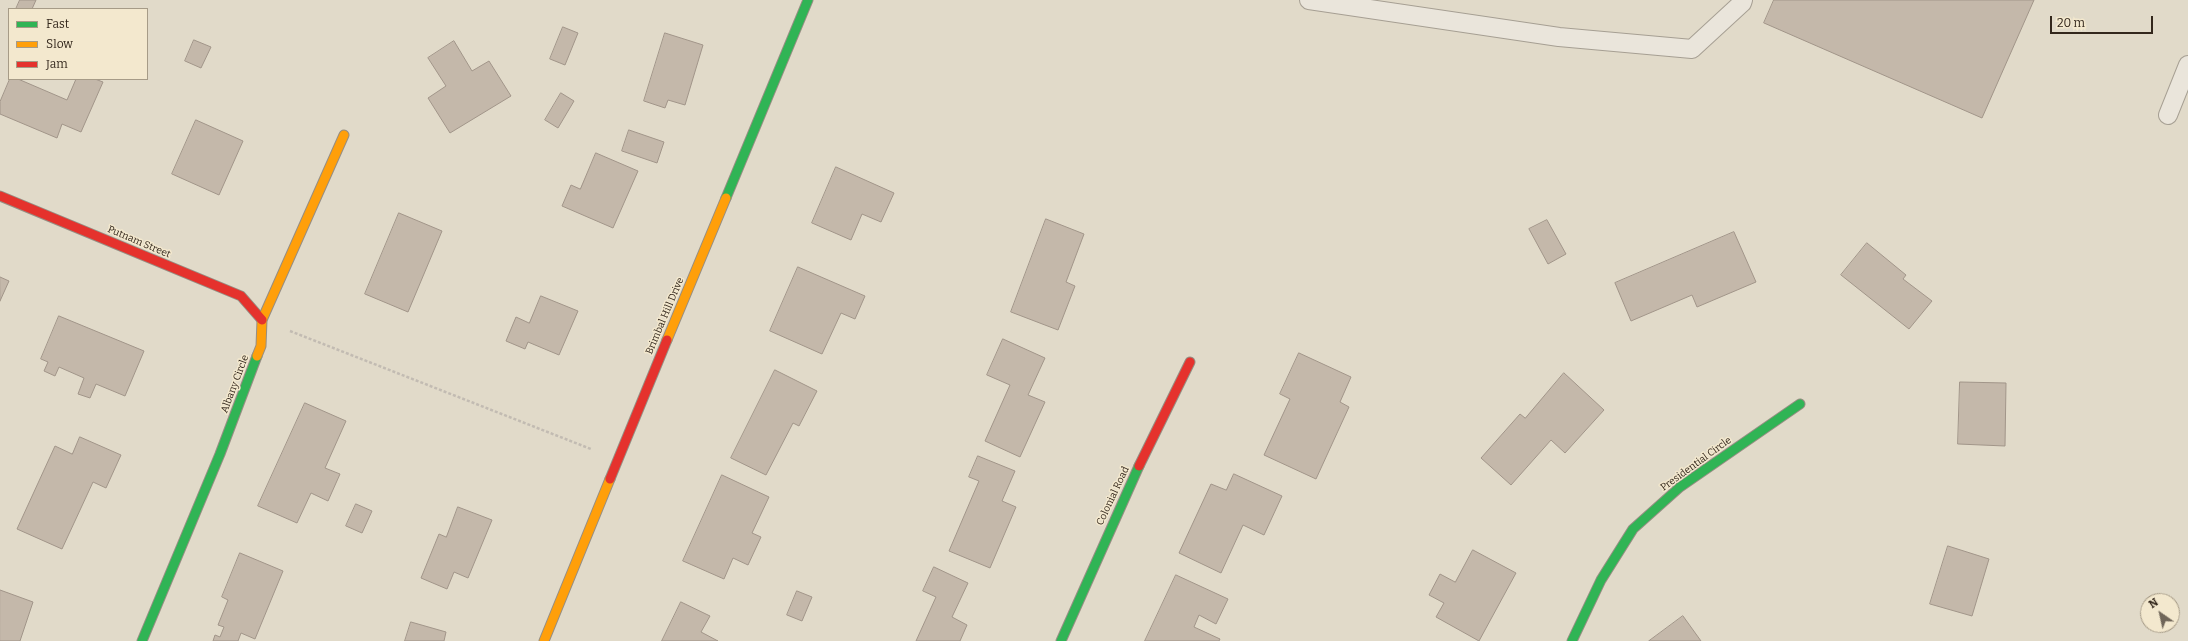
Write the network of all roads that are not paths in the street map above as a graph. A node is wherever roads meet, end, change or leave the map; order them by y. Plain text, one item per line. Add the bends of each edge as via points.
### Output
1 (808, 0) edge
2 (1309, 0) edge
3 (1743, 0) edge
4 (2188, 65) edge
5 (2168, 115) dead end
6 (344, 135) dead end
7 (0, 196) edge
8 (262, 320) junction
9 (1190, 362) dead end
10 (1800, 404) dead end
11 (142, 641) edge
12 (544, 641) edge
13 (1061, 641) edge
14 (1572, 641) edge

1 - 12 street, Brimbal Hill Drive
2 - 3 lane via 1559,37 1692,49
4 - 5 lane
6 - 8 street, Albany Circle
7 - 8 street, Putnam Street via 240,296
8 - 11 street, Albany Circle via 261,346 220,454
9 - 13 street, Colonial Road via 1125,493
10 - 14 street, Presidential Circle via 1680,487 1634,529 1600,580

